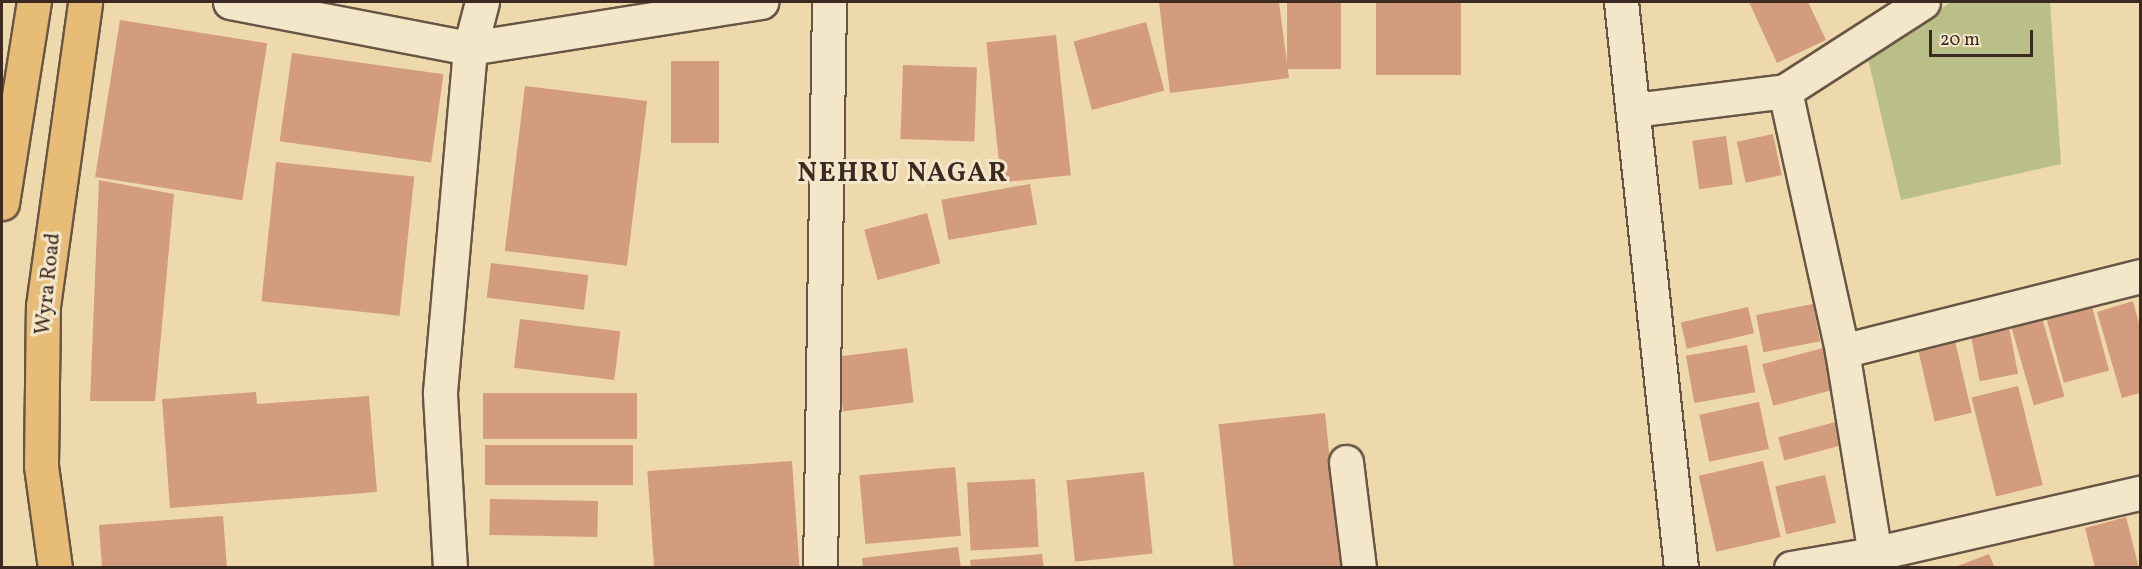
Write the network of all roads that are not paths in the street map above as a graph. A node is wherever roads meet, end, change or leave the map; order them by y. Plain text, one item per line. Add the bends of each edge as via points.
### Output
1 (34, 2) edge
2 (85, 2) edge
3 (230, 2) edge
4 (482, 2) edge
5 (761, 2) edge
6 (829, 2) edge
7 (1621, 2) edge
8 (1923, 2) edge
9 (470, 48) junction
10 (1785, 91) junction
11 (1633, 110) junction
12 (2, 203) edge
13 (2140, 276) edge
14 (1842, 351) junction
15 (1346, 462) dead end
16 (2140, 493) edge
17 (1875, 561) edge
18 (55, 567) edge
19 (450, 567) edge
20 (820, 567) edge
21 (1359, 567) edge
22 (1681, 567) edge
23 (1791, 567) edge

1 - 12 main road
2 - 18 main road, Wyra Road via 43,306 41,466
3 - 9 street
4 - 9 street
5 - 9 street
6 - 20 street
7 - 11 street
8 - 10 street
9 - 19 street via 440,392
10 - 11 street
10 - 14 street
11 - 22 street
13 - 14 street
14 - 17 street
15 - 21 street
16 - 17 street
17 - 23 street

